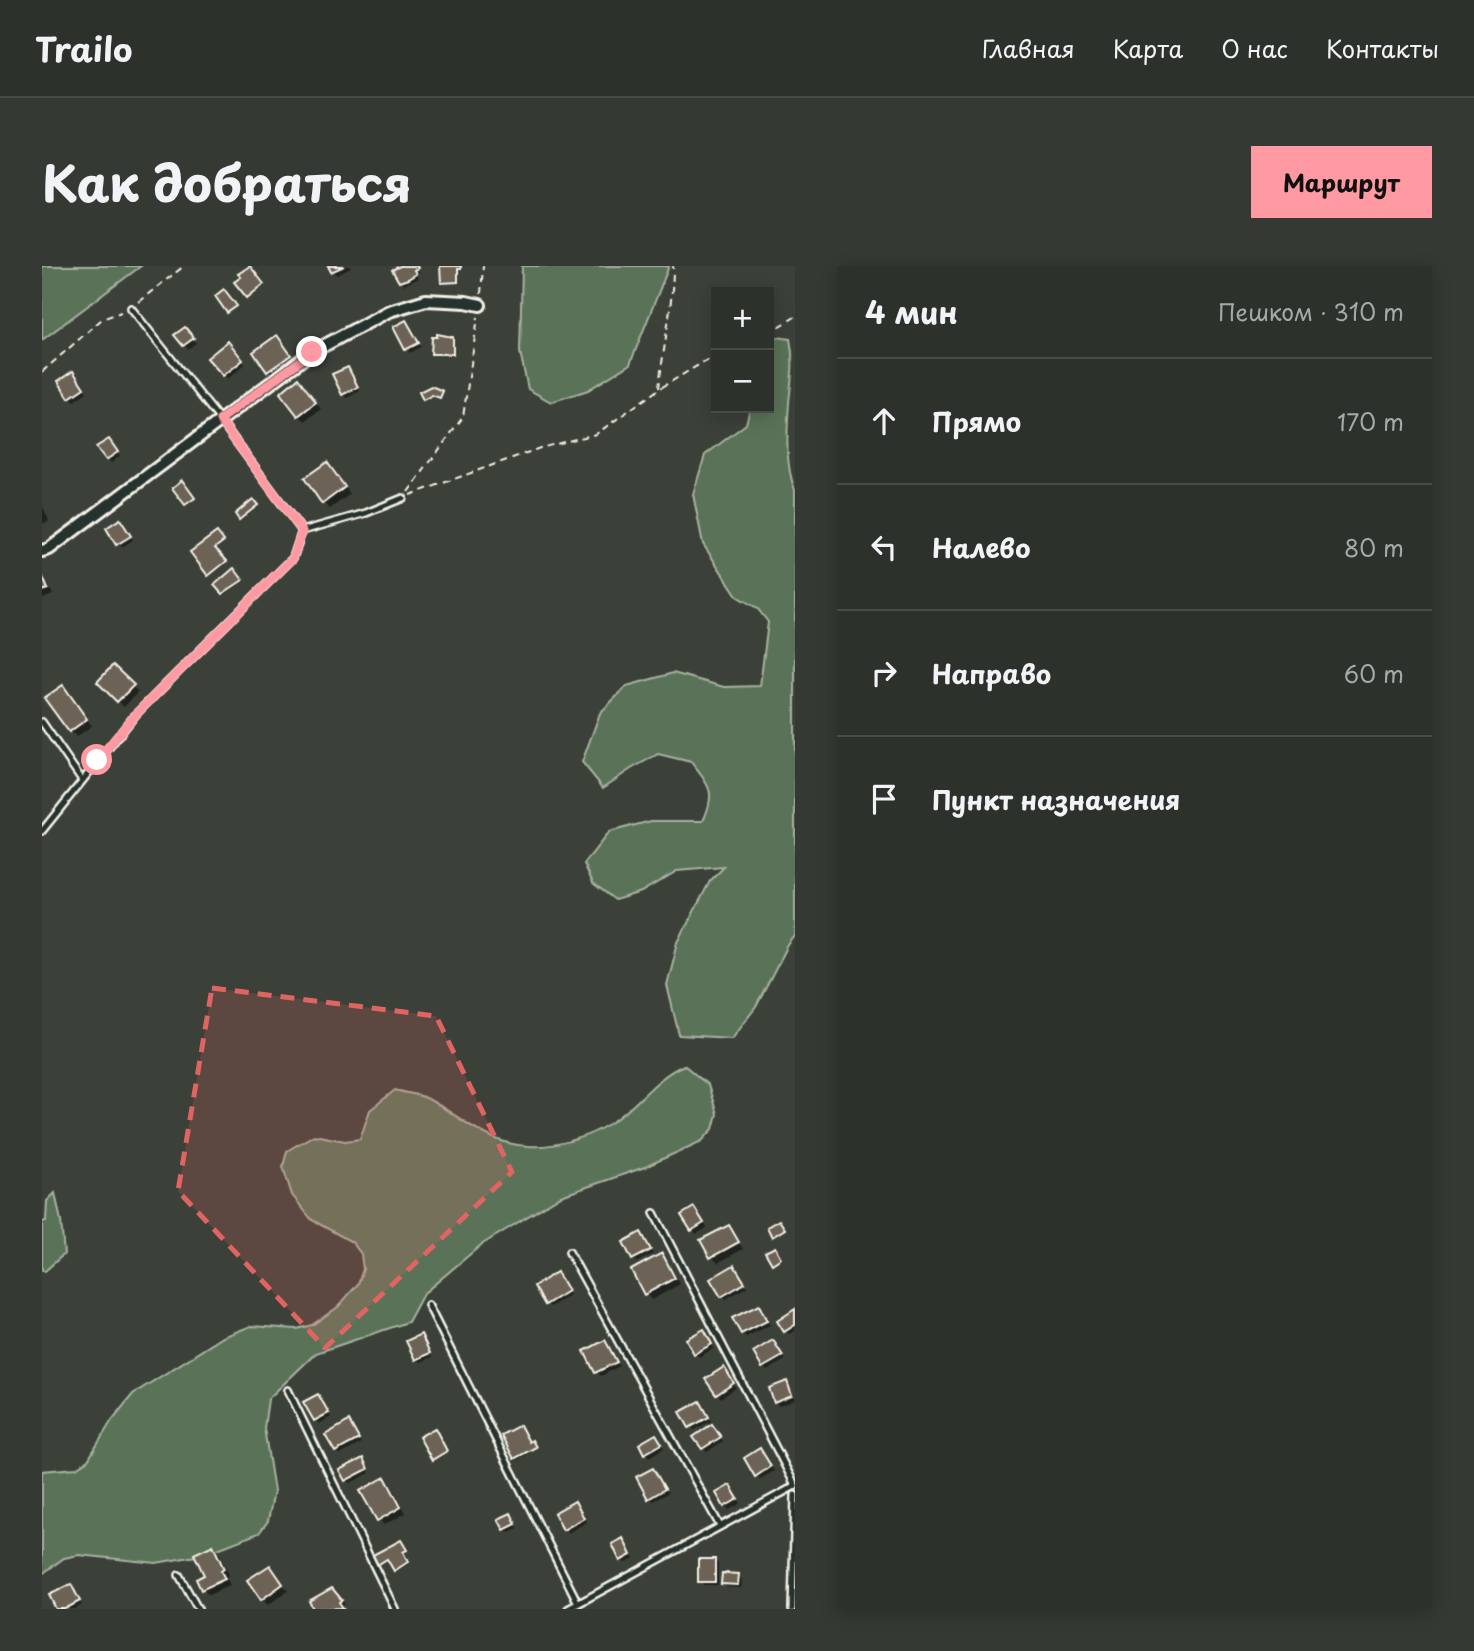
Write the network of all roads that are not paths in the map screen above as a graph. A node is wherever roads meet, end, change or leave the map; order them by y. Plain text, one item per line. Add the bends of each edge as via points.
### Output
1 (480, 305) road end
2 (131, 308) road end
3 (220, 420) junction
4 (403, 498) road end
5 (302, 531) junction
6 (42, 551) edge
7 (42, 722) edge
8 (82, 780) junction
9 (42, 831) edge
10 (654, 1213) dead end
11 (569, 1252) dead end
12 (428, 1305) dead end
13 (288, 1390) dead end
14 (795, 1485) edge
15 (795, 1495) edge
16 (720, 1526) junction
17 (179, 1574) dead end
18 (579, 1603) junction
19 (198, 1609) edge
20 (395, 1609) edge
21 (568, 1609) edge
22 (792, 1609) edge

1 - 3 street via 426,300 389,311 312,352
2 - 3 lane
3 - 5 lane
3 - 6 street
4 - 5 lane
5 - 8 lane via 293,558 136,714
7 - 8 lane
8 - 9 lane
10 - 14 lane
11 - 16 lane
12 - 18 lane
13 - 20 lane
14 - 16 lane
15 - 22 lane
16 - 18 lane
17 - 19 lane
18 - 21 lane

